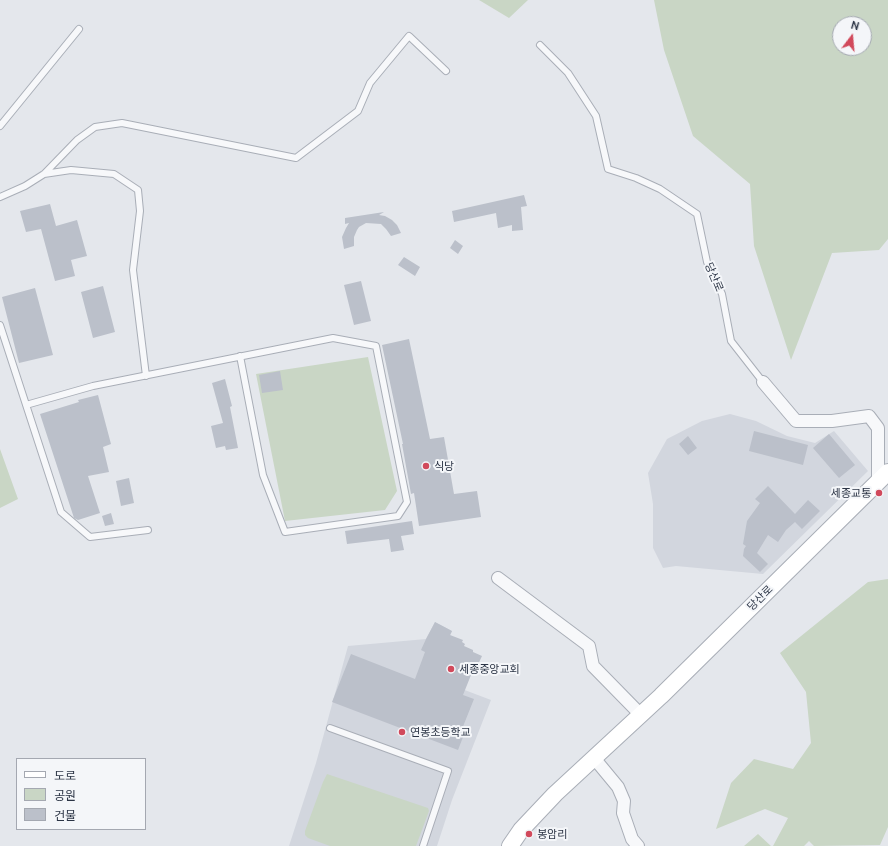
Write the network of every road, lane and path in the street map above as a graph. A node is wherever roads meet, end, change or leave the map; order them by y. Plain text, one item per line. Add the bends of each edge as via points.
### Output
1 (79, 29) dead end
2 (540, 45) dead end
3 (446, 72) dead end
4 (0, 126) edge
5 (44, 174) junction
6 (0, 197) edge
7 (0, 325) edge
8 (240, 356) junction
9 (146, 376) junction
10 (763, 382) joint
11 (26, 405) junction
12 (883, 476) edge
13 (148, 530) dead end
14 (498, 578) dead end
15 (641, 716) junction
16 (330, 728) dead end
17 (594, 758) junction
18 (423, 846) edge
19 (510, 846) edge
20 (638, 846) edge

1 - 4 lane
2 - 10 lane, 당산로 via 568,73 596,116 608,169 660,189 697,214 707,262 722,294 731,341
3 - 5 lane via 410,36 370,83 358,111 296,158 122,123 95,127 77,140
5 - 6 lane
5 - 9 lane via 71,170 114,174 138,190 140,211 133,270
7 - 11 lane
8 - 8 lane via 332,338 376,346 407,502 398,516 285,532 263,475
8 - 9 lane
9 - 11 lane via 93,386
10 - 12 street, 당산로 via 796,421 832,421 869,416 878,428
11 - 13 lane via 62,512 90,537
12 - 15 main road, 당산로
14 - 15 street via 589,646 593,666
15 - 17 main road, 당산로
16 - 18 lane via 448,771
17 - 19 main road, 당산로 via 555,794 521,830
17 - 20 street via 618,787 624,801 623,813 632,839

